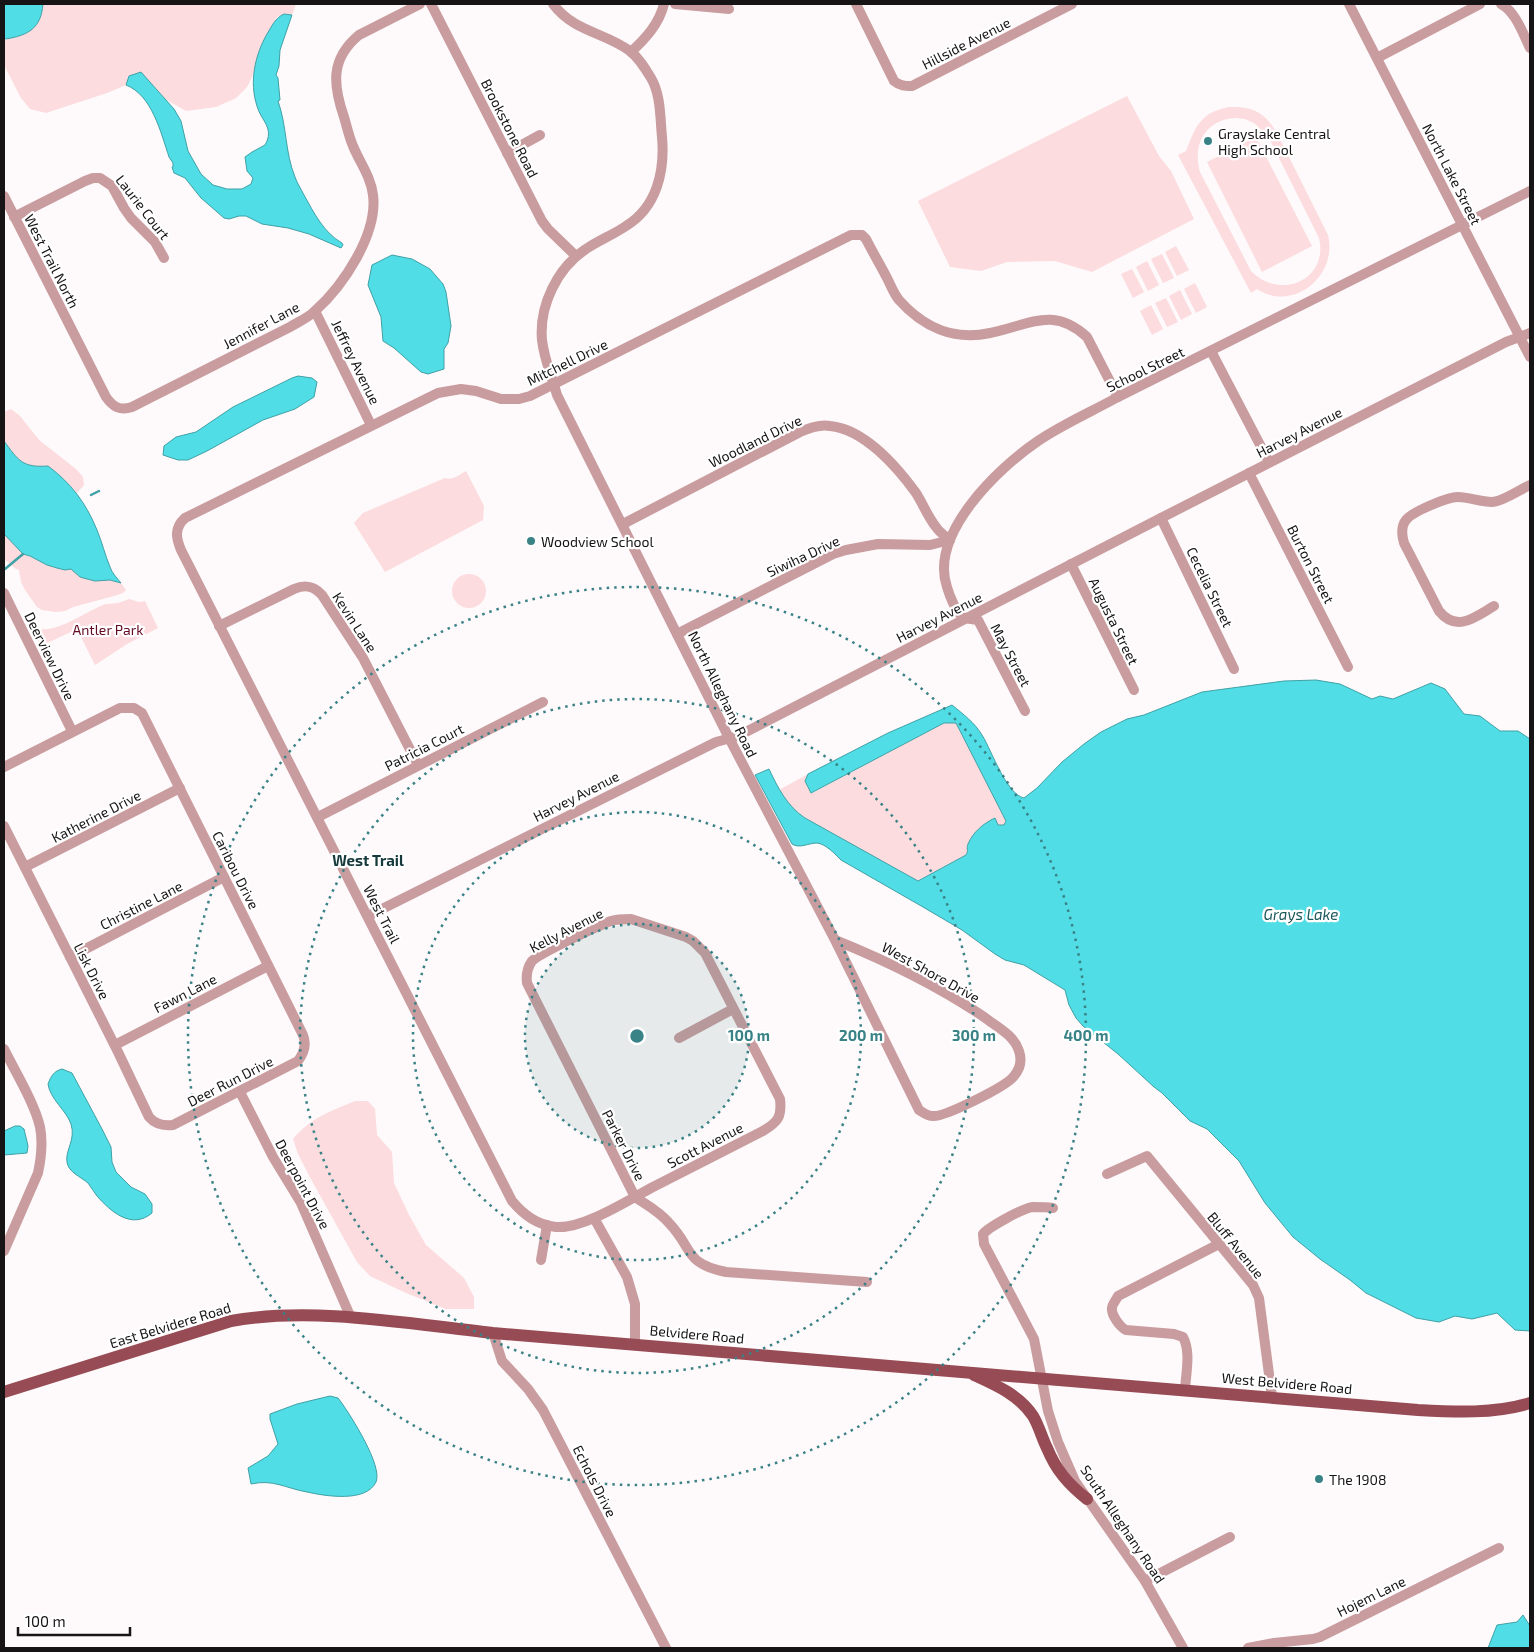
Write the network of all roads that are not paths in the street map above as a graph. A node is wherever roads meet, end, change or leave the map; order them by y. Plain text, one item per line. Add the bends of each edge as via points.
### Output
1 (420, 4) edge
2 (431, 4) edge
3 (553, 4) edge
4 (664, 4) edge
5 (675, 4) edge
6 (856, 4) edge
7 (1072, 4) edge
8 (1349, 4) edge
9 (1480, 4) edge
10 (1501, 4) edge
11 (729, 9) dead end
12 (1530, 48) edge
13 (631, 52) junction
14 (1377, 58) junction
15 (540, 135) dead end
16 (507, 153) junction
17 (1530, 192) edge
18 (4, 196) edge
19 (14, 217) junction
20 (1463, 225) junction
21 (576, 256) junction
22 (164, 258) dead end
23 (315, 311) junction
24 (1530, 332) edge
25 (76, 337) joint
26 (1520, 337) junction
27 (1211, 352) junction
28 (1530, 357) edge
29 (554, 384) junction
30 (1118, 398) junction
31 (372, 425) junction
32 (1269, 462) junction
33 (1249, 473) junction
34 (1530, 485) edge
35 (1161, 518) junction
36 (623, 524) junction
37 (177, 528) joint
38 (950, 540) junction
39 (1071, 564) junction
40 (4, 593) edge
41 (1494, 606) dead end
42 (968, 618) junction
43 (219, 626) junction
44 (678, 634) junction
45 (1348, 667) dead end
46 (1234, 669) dead end
47 (1134, 690) dead end
48 (543, 702) dead end
49 (1025, 711) dead end
50 (72, 731) junction
51 (729, 738) junction
52 (4, 766) edge
53 (418, 766) junction
54 (180, 788) junction
55 (318, 817) junction
56 (4, 826) edge
57 (25, 867) junction
58 (224, 877) junction
59 (368, 916) junction
60 (835, 940) junction
61 (70, 957) junction
62 (268, 966) junction
63 (526, 977) joint
64 (734, 1009) junction
65 (679, 1038) dead end
66 (115, 1046) junction
67 (305, 1048) joint
68 (4, 1049) edge
69 (240, 1092) junction
70 (950, 1112) joint
71 (159, 1125) joint
72 (1106, 1174) dead end
73 (635, 1197) junction
74 (1053, 1208) dead end
75 (594, 1218) junction
76 (547, 1225) junction
77 (1218, 1244) junction
78 (4, 1251) edge
79 (541, 1260) dead end
80 (867, 1282) dead end
81 (351, 1318) junction
82 (492, 1333) junction
83 (635, 1344) junction
84 (967, 1372) junction
85 (1040, 1378) junction
86 (1185, 1390) junction
87 (4, 1392) edge
88 (1272, 1397) junction
89 (1530, 1404) edge
90 (1087, 1499) junction
91 (1230, 1537) dead end
92 (1499, 1548) dead end
93 (1146, 1581) junction
94 (1282, 1646) edge
95 (666, 1648) edge
96 (1183, 1648) edge
97 (1248, 1648) edge

1 - 23 street, Jennifer Lane via 359,34 339,60 336,83 340,107 352,145 371,182 374,212 365,240 346,276
2 - 16 street, Brookstone Road
3 - 13 street via 572,23
4 - 13 street via 657,24
5 - 11 street
6 - 7 street, Hillside Avenue via 894,81 899,85 912,86
8 - 14 street, North Lake Street
9 - 14 street
10 - 12 street via 1514,16
13 - 21 street, North Alleghany Road via 652,79 659,102 663,149 661,177 656,192 637,218
14 - 20 street, North Lake Street
15 - 16 street
16 - 21 street, Brookstone Road via 542,221
17 - 20 street, School Street
18 - 19 street, West Trail North
19 - 22 street, Laurie Court via 85,181 100,178 112,186 124,208 155,242
19 - 25 street, West Trail North
20 - 26 street, North Lake Street
20 - 27 street, School Street
21 - 29 street, North Alleghany Road via 558,277 543,316 542,340
23 - 25 street, Jennifer Lane via 290,327 125,409 111,405
23 - 31 street, Jeffrey Avenue
24 - 26 street, Harvey Avenue
26 - 28 street, North Lake Street
26 - 32 street, Harvey Avenue
27 - 30 street, School Street
27 - 32 street
29 - 30 street, Mitchell Drive via 858,234 866,239 897,298 925,323 942,331 973,335 989,334 1038,320 1066,323 1086,337
29 - 31 street, Mitchell Drive via 519,399 501,399 461,389 448,390
29 - 36 street, North Alleghany Road
30 - 38 street, School Street via 1051,433 1004,467 964,514
31 - 37 street, Mitchell Drive via 185,518
32 - 33 street, Harvey Avenue
33 - 35 street, Harvey Avenue
33 - 45 street, Burton Street
34 - 41 street via 1493,502 1460,497 1444,499 1412,515 1403,526 1404,543 1444,617 1450,621 1467,621
35 - 39 street, Harvey Avenue
35 - 46 street, Cecelia Street
36 - 38 street, Woodland Drive via 800,432 828,425 845,428 860,436 889,461 914,490 936,527
36 - 44 street, North Alleghany Road
37 - 43 street, West Trail via 178,543
38 - 42 street, School Street via 945,552 946,585 962,617
38 - 44 street, Siwiha Drive via 930,545 878,544 833,554
39 - 42 street, Harvey Avenue
39 - 47 street, Augusta Street
40 - 50 street, Deerview Drive
42 - 49 street, May Street via 978,620
42 - 51 street, Harvey Avenue
43 - 53 street, Kevin Lane via 294,589 314,587 363,658
43 - 55 street, West Trail
44 - 51 street, North Alleghany Road
48 - 53 street, Patricia Court
50 - 52 street
50 - 54 street, Caribou Drive via 120,708 134,708 145,719
51 - 59 street, Harvey Avenue
51 - 60 street, North Alleghany Road
53 - 55 street, Patricia Court
54 - 57 street, Katherine Drive
54 - 58 street, Caribou Drive
55 - 59 street, West Trail
56 - 57 street, Lisk Drive
57 - 61 street, Lisk Drive
58 - 61 street, Christine Lane
58 - 62 street, Caribou Drive
59 - 76 street, West Trail via 512,1201 526,1217
60 - 70 street, North Alleghany Road via 919,1110 934,1117
60 - 70 street, West Shore Drive via 906,971 958,1000 1015,1042 1021,1060 1014,1077
61 - 66 street, Lisk Drive
62 - 66 street, Fawn Lane
62 - 67 street, Caribou Drive via 303,1035
63 - 64 street, Kelly Avenue via 529,965 539,956 612,921 630,919 693,941 706,953
63 - 73 street, Parker Drive
64 - 65 street
64 - 73 street, Scott Avenue via 780,1099 779,1117 775,1124
66 - 71 street, Lisk Drive via 149,1117
67 - 69 street, Deer Run Drive via 298,1061
68 - 78 street via 36,1114 41,1138 38,1173
69 - 71 street, Deer Run Drive via 173,1125
69 - 81 street, Deerpoint Drive via 301,1203
72 - 77 street, Bluff Avenue via 1147,1156
73 - 75 street, Scott Avenue
73 - 80 street, Parker Drive via 670,1223 690,1254 709,1268
74 - 85 street, South Alleghany Road via 1031,1207 987,1230 982,1238 1034,1339
75 - 76 street, West Trail via 572,1226
75 - 83 street via 627,1277 635,1304
76 - 79 street
77 - 86 street via 1118,1296 1112,1309 1121,1327 1133,1332 1183,1337 1188,1352
77 - 88 street, Bluff Avenue via 1253,1285 1259,1298
81 - 82 main road, Belvidere Road
81 - 87 main road, East Belvidere Road via 259,1316 231,1321
82 - 83 main road, Belvidere Road
82 - 95 street, Echols Drive via 502,1361 543,1410
83 - 84 main road, Belvidere Road
84 - 85 main road, Belvidere Road
84 - 90 main road via 1006,1390 1023,1405 1033,1417 1060,1472 1070,1486
85 - 86 main road, West Belvidere Road
85 - 90 street, South Alleghany Road via 1058,1442 1074,1481
86 - 88 main road, West Belvidere Road
88 - 89 main road, West Belvidere Road via 1457,1412
90 - 93 street, South Alleghany Road
91 - 93 street
92 - 94 street, Hojem Lane via 1320,1637
93 - 96 street, South Alleghany Road
94 - 97 street, Hojem Lane

